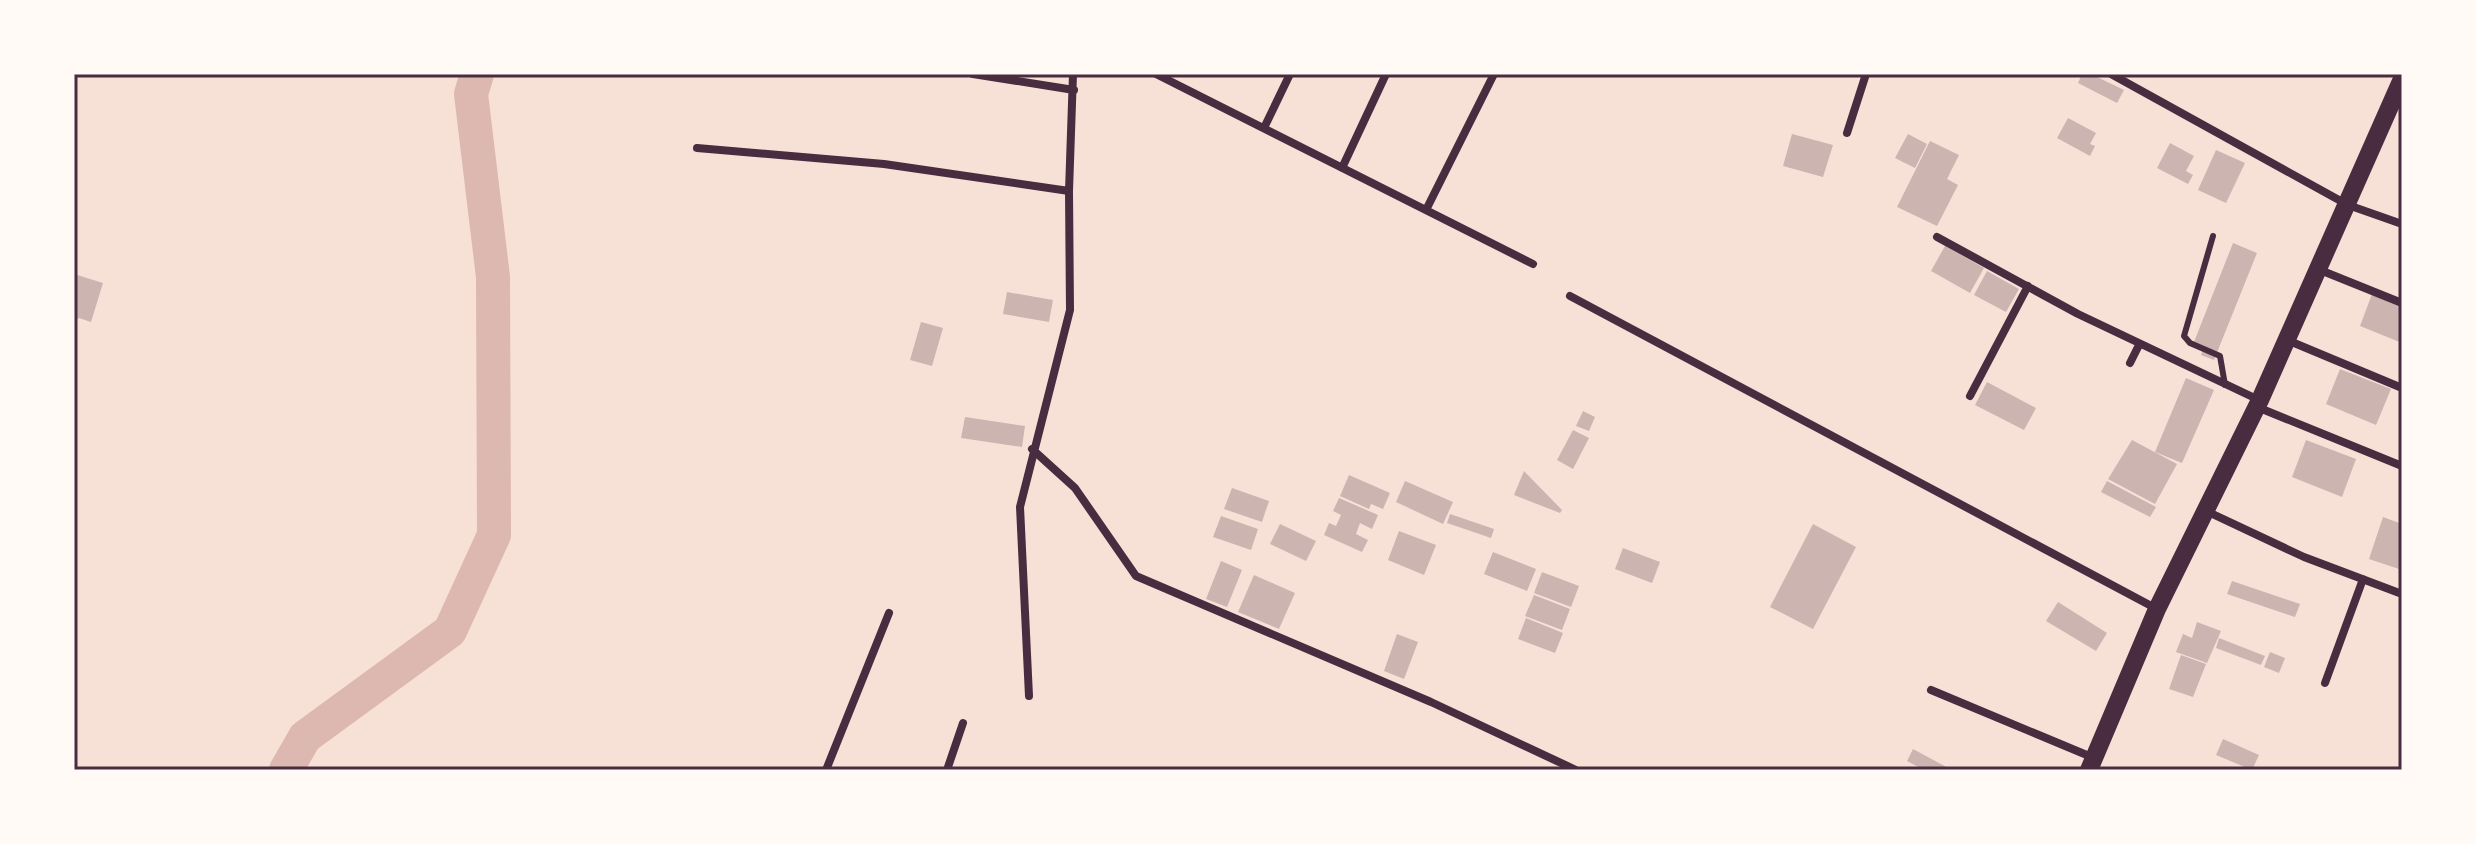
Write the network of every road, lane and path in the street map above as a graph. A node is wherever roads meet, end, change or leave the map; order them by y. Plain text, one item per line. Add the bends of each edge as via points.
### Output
1 (973, 74) edge
2 (1073, 74) edge
3 (1156, 74) edge
4 (1290, 74) edge
5 (1386, 74) edge
6 (1494, 74) edge
7 (1866, 74) edge
8 (2111, 74) edge
9 (2402, 79) edge
10 (1074, 90) junction
11 (1264, 128) junction
12 (1847, 133) dead end
13 (697, 148) dead end
14 (1342, 168) junction
15 (1069, 191) junction
16 (2348, 205) junction
17 (1426, 210) junction
18 (2402, 224) edge
19 (2213, 236) dead end
20 (1937, 237) dead end
21 (1533, 264) dead end
22 (2319, 269) junction
23 (2028, 286) junction
24 (1570, 296) dead end
25 (2402, 303) edge
26 (2287, 340) junction
27 (2139, 345) junction
28 (2130, 363) dead end
29 (2225, 385) junction
30 (2402, 388) edge
31 (1970, 396) dead end
32 (2258, 404) junction
33 (1032, 449) junction
34 (2402, 466) edge
35 (2205, 510) junction
36 (2363, 579) junction
37 (2402, 594) edge
38 (2157, 609) junction
39 (889, 613) dead end
40 (2325, 683) dead end
41 (1931, 690) dead end
42 (1029, 696) dead end
43 (963, 723) dead end
44 (2092, 764) edge
45 (826, 770) edge
46 (947, 770) edge
47 (1576, 770) edge

1 - 10 street
2 - 10 street
3 - 11 street
4 - 11 street
5 - 14 street
6 - 17 street
7 - 12 street
8 - 16 street
9 - 16 main road
10 - 15 street
11 - 14 street
13 - 15 street via 900,166
14 - 17 street
15 - 33 street via 1070,310
16 - 18 street
16 - 22 main road
17 - 21 street
19 - 29 lane via 2184,336 2220,356
20 - 23 street
22 - 25 street
22 - 26 main road
23 - 27 street
23 - 31 street
24 - 38 street
26 - 30 street
26 - 32 main road
27 - 28 street
27 - 29 street
29 - 32 street
32 - 34 street
32 - 35 main road
33 - 42 street via 1020,507
33 - 47 street via 1075,488 1136,576
35 - 36 street
35 - 38 main road
36 - 37 street
36 - 40 street
38 - 44 main road
39 - 45 street
41 - 44 street
43 - 46 street

